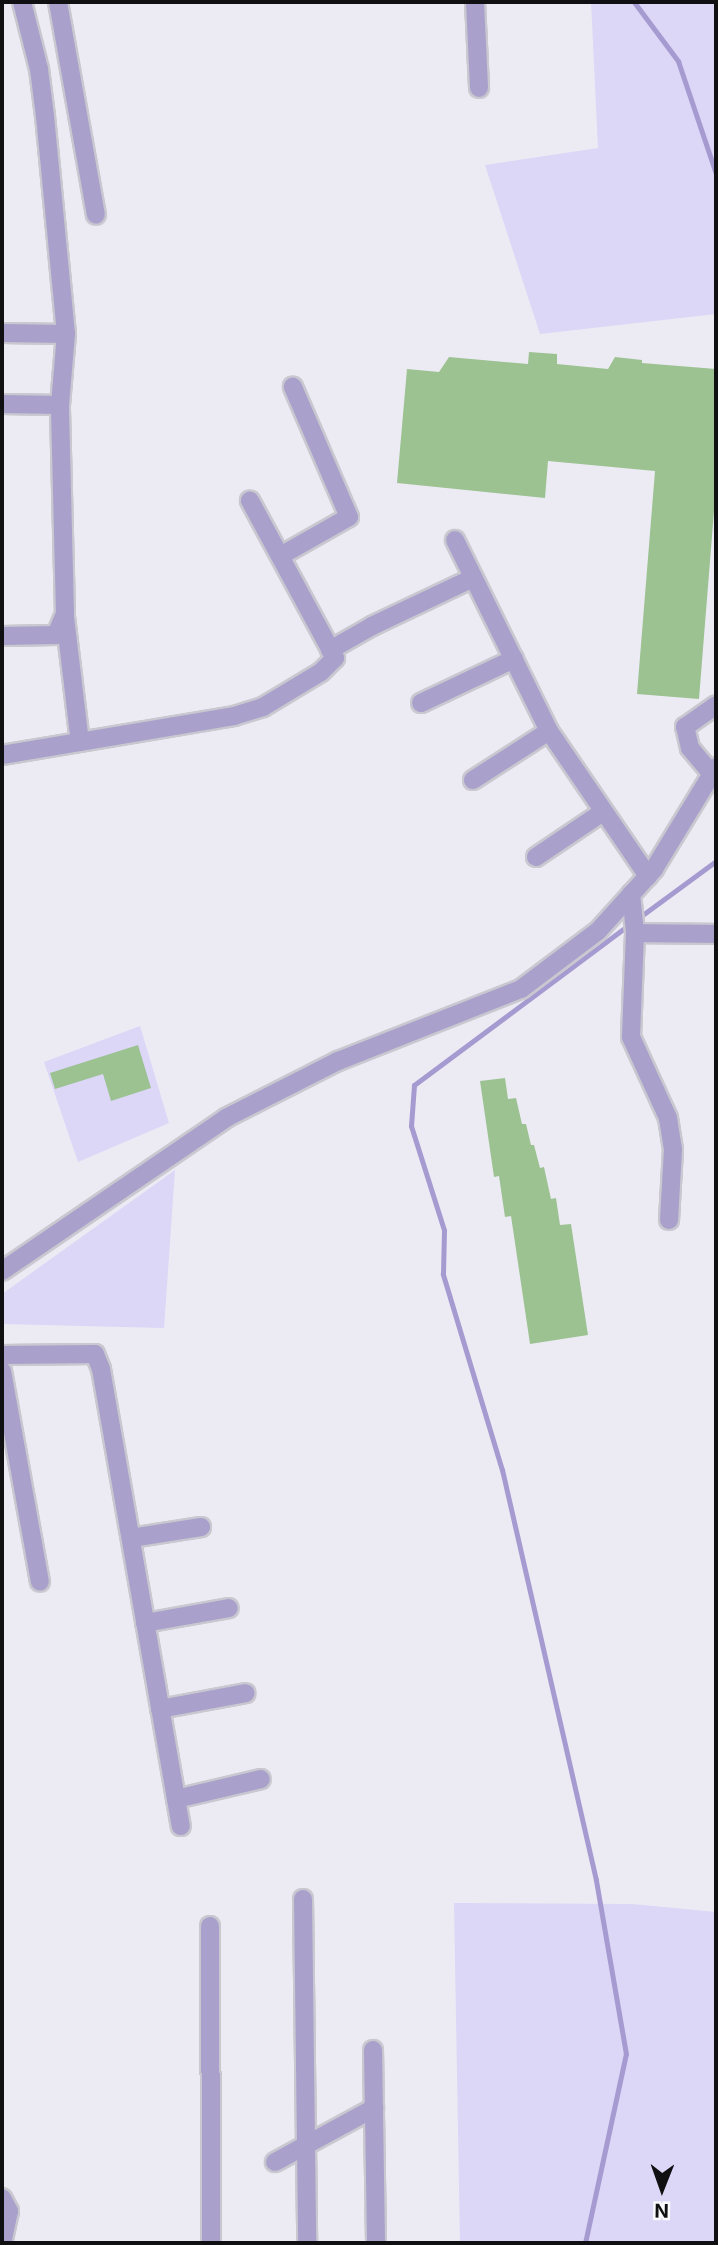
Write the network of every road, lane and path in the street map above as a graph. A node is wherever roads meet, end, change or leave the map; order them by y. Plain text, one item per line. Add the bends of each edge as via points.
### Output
1 (22, 2) edge
2 (58, 2) edge
3 (475, 2) edge
4 (479, 88) dead end
5 (96, 215) dead end
6 (2, 333) edge
7 (66, 334) junction
8 (293, 387) dead end
9 (2, 404) edge
10 (60, 405) junction
11 (250, 501) dead end
12 (455, 540) dead end
13 (282, 555) junction
14 (473, 578) junction
15 (65, 614) junction
16 (2, 636) edge
17 (330, 650) junction
18 (514, 659) junction
19 (421, 703) dead end
20 (716, 705) edge
21 (549, 731) junction
22 (80, 742) junction
23 (2, 755) edge
24 (714, 770) edge
25 (473, 780) dead end
26 (603, 812) junction
27 (536, 857) dead end
28 (648, 876) junction
29 (632, 894) junction
30 (635, 933) junction
31 (716, 934) edge
32 (669, 1220) dead end
33 (2, 1271) edge
34 (2, 1355) edge
35 (2, 1371) edge
36 (201, 1527) dead end
37 (131, 1538) junction
38 (40, 1582) dead end
39 (229, 1608) dead end
40 (145, 1623) junction
41 (246, 1693) dead end
42 (160, 1709) junction
43 (261, 1779) dead end
44 (176, 1799) junction
45 (181, 1826) dead end
46 (303, 1899) dead end
47 (210, 1926) dead end
48 (373, 2050) dead end
49 (374, 2108) junction
50 (306, 2146) junction
51 (275, 2162) dead end
52 (2, 2198) edge
53 (2, 2242) edge
54 (211, 2243) edge
55 (307, 2243) edge
56 (376, 2243) edge

1 - 7 street via 39,69
2 - 5 street
3 - 4 street
6 - 7 street
7 - 10 street
8 - 13 street via 349,517
9 - 10 street
10 - 15 street
11 - 13 street
12 - 14 street
13 - 17 street
14 - 17 street
14 - 18 street
15 - 16 street via 56,635
15 - 22 street
17 - 22 street via 335,658 321,672 264,707
18 - 19 street
18 - 21 street
20 - 24 street via 685,727 690,748
21 - 25 street
21 - 26 street
22 - 23 street
24 - 28 street
26 - 27 street
26 - 28 street
28 - 29 street
29 - 30 street
29 - 33 street via 598,931 521,989 338,1061 226,1118
30 - 31 street
30 - 32 street via 631,1037 668,1118 673,1149
34 - 37 street via 95,1354
35 - 38 street
36 - 37 street
37 - 40 street
39 - 40 street
40 - 42 street
41 - 42 street
42 - 44 street
43 - 44 street
44 - 45 street
46 - 50 street
47 - 54 street
48 - 49 street
49 - 50 street
49 - 56 street
50 - 51 street
50 - 55 street
52 - 53 street via 9,2210

